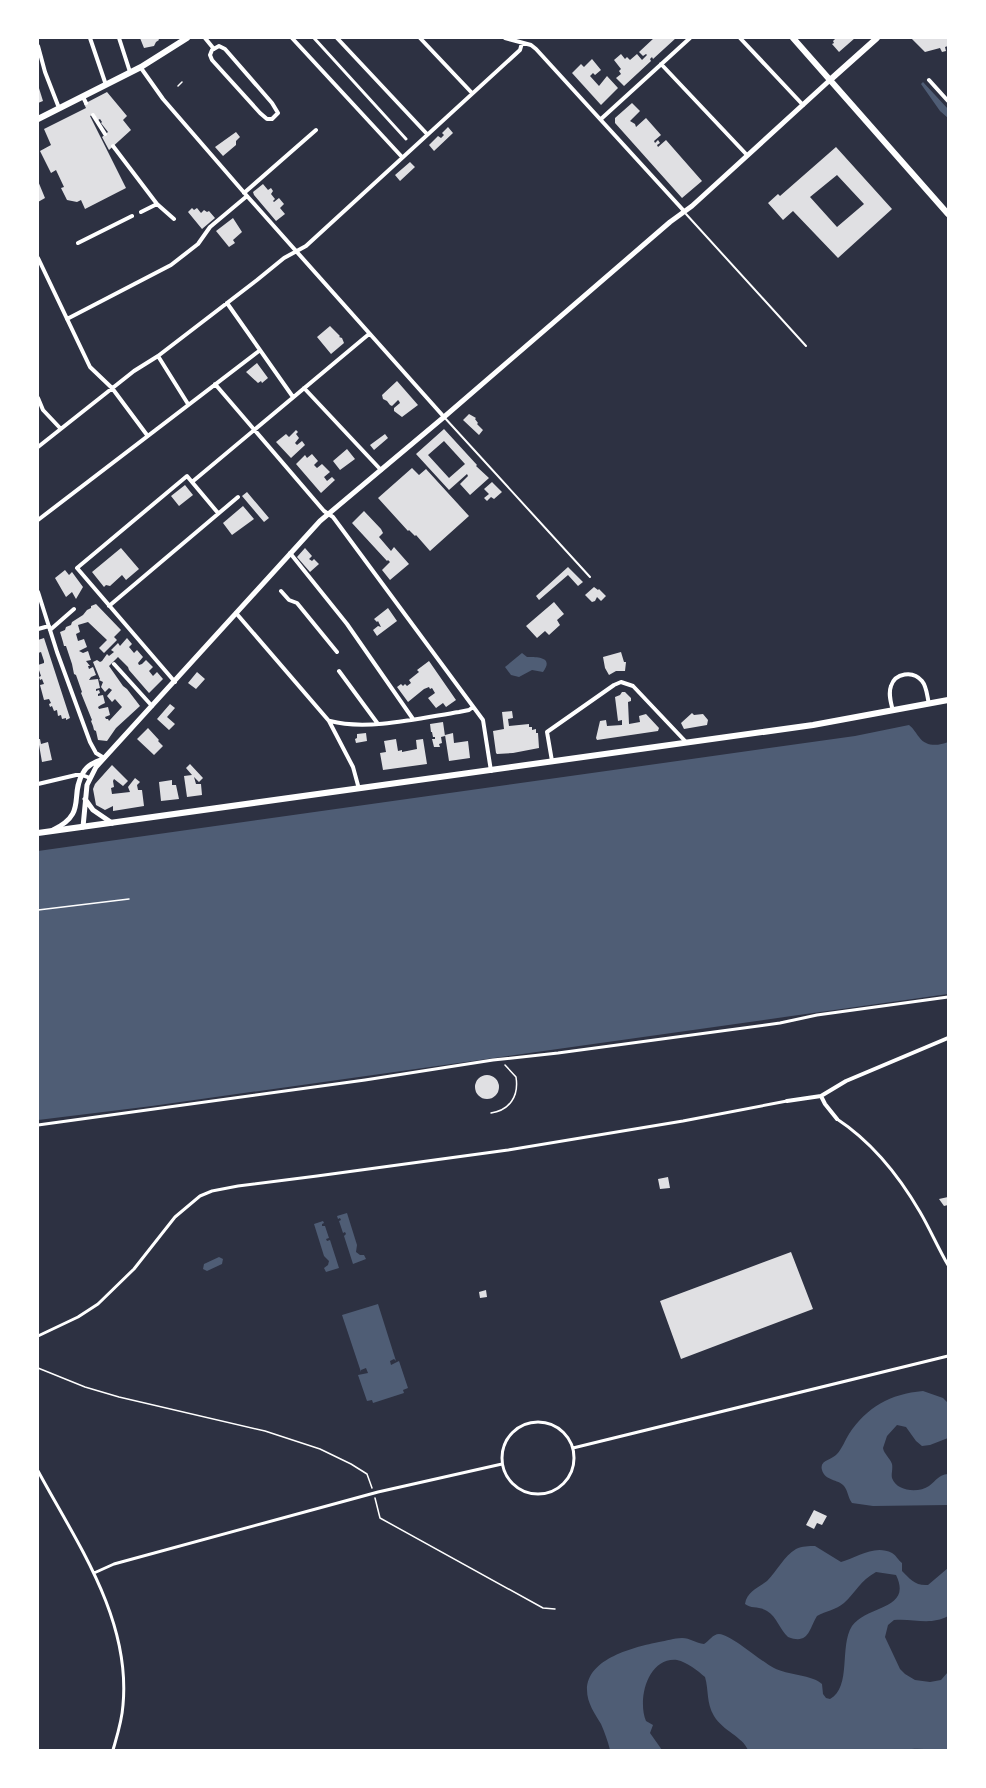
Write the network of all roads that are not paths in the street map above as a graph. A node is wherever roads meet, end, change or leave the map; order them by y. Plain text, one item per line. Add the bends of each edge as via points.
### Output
1 (90, 38) edge
2 (119, 38) edge
3 (184, 38) edge
4 (205, 38) edge
5 (292, 38) edge
6 (314, 38) edge
7 (337, 38) edge
8 (420, 38) edge
9 (505, 38) edge
10 (690, 38) edge
11 (740, 38) edge
12 (793, 38) edge
13 (877, 38) edge
14 (522, 43) junction
15 (38, 46) edge
16 (214, 49) junction
17 (661, 64) junction
18 (141, 67) junction
19 (130, 73) junction
20 (830, 80) junction
21 (929, 80) dead end
22 (106, 86) junction
23 (472, 93) junction
24 (948, 101) edge
25 (803, 105) junction
26 (59, 109) junction
27 (93, 115) dead end
28 (38, 119) edge
29 (601, 119) junction
30 (316, 130) dead end
31 (105, 134) dead end
32 (427, 134) junction
33 (406, 139) dead end
34 (113, 146) dead end
35 (748, 156) junction
36 (402, 157) junction
37 (245, 195) junction
38 (157, 204) junction
39 (684, 211) junction
40 (141, 212) dead end
41 (948, 214) edge
42 (132, 216) dead end
43 (174, 219) dead end
44 (78, 243) dead end
45 (297, 251) junction
46 (38, 258) edge
47 (227, 303) junction
48 (68, 319) junction
49 (369, 334) junction
50 (806, 346) dead end
51 (259, 351) junction
52 (158, 356) junction
53 (215, 384) junction
54 (112, 388) junction
55 (304, 388) junction
56 (293, 397) junction
57 (38, 398) edge
58 (188, 404) junction
59 (444, 417) junction
60 (60, 429) junction
61 (254, 430) junction
62 (147, 435) junction
63 (38, 447) edge
64 (381, 470) junction
65 (192, 482) junction
66 (238, 497) dead end
67 (218, 513) junction
68 (328, 513) junction
69 (38, 520) edge
70 (290, 553) junction
71 (590, 577) dead end
72 (267, 578) junction
73 (272, 583) dead end
74 (281, 591) dead end
75 (38, 592) edge
76 (109, 606) junction
77 (74, 609) dead end
78 (236, 613) junction
79 (50, 628) junction
80 (38, 629) edge
81 (337, 652) dead end
82 (114, 664) dead end
83 (339, 671) dead end
84 (175, 682) junction
85 (948, 700) edge
86 (929, 704) junction
87 (152, 706) junction
88 (473, 707) junction
89 (893, 711) junction
90 (413, 719) junction
91 (329, 721) junction
92 (378, 724) junction
93 (687, 743) junction
94 (104, 758) junction
95 (552, 762) junction
96 (491, 771) junction
97 (82, 775) junction
98 (90, 778) junction
99 (38, 784) edge
100 (359, 789) junction
101 (86, 799) junction
102 (112, 823) junction
103 (83, 827) junction
104 (49, 831) junction
105 (38, 833) edge
106 (948, 997) edge
107 (948, 1038) edge
108 (821, 1096) junction
109 (787, 1101) joint
110 (837, 1119) joint
111 (38, 1125) edge
112 (948, 1265) edge
113 (38, 1336) edge
114 (948, 1356) edge
115 (573, 1448) junction
116 (502, 1464) junction
117 (38, 1471) edge
118 (94, 1573) junction
119 (113, 1750) edge

1 - 22 street
2 - 19 street
3 - 18 main road
4 - 16 street
5 - 36 street
6 - 33 street
7 - 32 street
8 - 23 street
9 - 14 street
10 - 17 street
11 - 25 street
12 - 20 main road
13 - 20 main road
14 - 23 street via 520,50
14 - 29 street via 536,49
15 - 26 street
16 - 16 street via 225,49 272,103 278,113 272,119 260,113 212,60
17 - 29 street
17 - 35 street
18 - 19 main road
18 - 37 street via 163,99
19 - 22 main road
20 - 25 main road
20 - 41 main road
21 - 24 street
22 - 26 main road via 85,100
23 - 32 street
25 - 35 main road
26 - 28 main road
27 - 31 street
29 - 39 street
30 - 37 street
32 - 36 street
34 - 38 street
35 - 39 main road
36 - 45 street
37 - 45 street
37 - 48 street via 210,227 198,244 171,265
38 - 40 street
38 - 43 street
39 - 50 lane
39 - 59 main road
42 - 44 street
45 - 47 street
45 - 49 street
46 - 48 street
47 - 51 street
47 - 52 street
48 - 54 street via 90,367
49 - 55 street
49 - 59 street
51 - 53 street
51 - 56 street
52 - 54 street
52 - 58 street
53 - 58 street
53 - 61 street
54 - 60 street
54 - 62 street
55 - 56 street
55 - 64 street
56 - 61 street
57 - 60 street
58 - 62 street
59 - 64 main road
59 - 71 lane
60 - 63 street
61 - 65 street
61 - 68 street
62 - 69 street
64 - 68 main road
65 - 67 street
65 - 76 street via 187,476 77,568
66 - 67 street
67 - 76 street
68 - 70 main road
68 - 88 street
70 - 72 main road
70 - 90 street via 354,634
72 - 73 street
72 - 78 main road
74 - 81 street via 297,603
75 - 79 street
76 - 84 street
77 - 79 street
78 - 84 main road
78 - 91 street
79 - 80 street
79 - 94 street via 93,748
82 - 87 street
83 - 92 street
84 - 87 main road
85 - 86 main road
86 - 89 main road
86 - 89 street via 923,682 914,675 903,674 891,684
87 - 94 main road
88 - 90 street
88 - 96 street via 483,720
89 - 93 main road
90 - 92 street
91 - 92 street
91 - 100 street via 353,767
93 - 95 main road
93 - 95 street via 633,686 621,682 548,732
94 - 97 main road
94 - 98 main road
95 - 96 main road
96 - 100 main road
97 - 98 street
97 - 99 street
97 - 104 main road via 74,813
98 - 101 main road
100 - 102 main road
101 - 102 main road via 95,812
101 - 103 main road
102 - 103 main road
103 - 104 main road
104 - 105 main road
106 - 111 street
107 - 108 street via 846,1081
108 - 109 street
108 - 110 street
109 - 113 street via 508,1150 212,1191 175,1217 134,1269 98,1304
110 - 112 street via 874,1149 892,1170 921,1213
114 - 115 street
115 - 116 street via 560,1430 550,1424 527,1424 508,1438
115 - 116 street via 572,1470 567,1479 542,1494 520,1490
116 - 118 street via 374,1493 114,1564
117 - 118 street
118 - 119 street via 120,1644 123,1707

